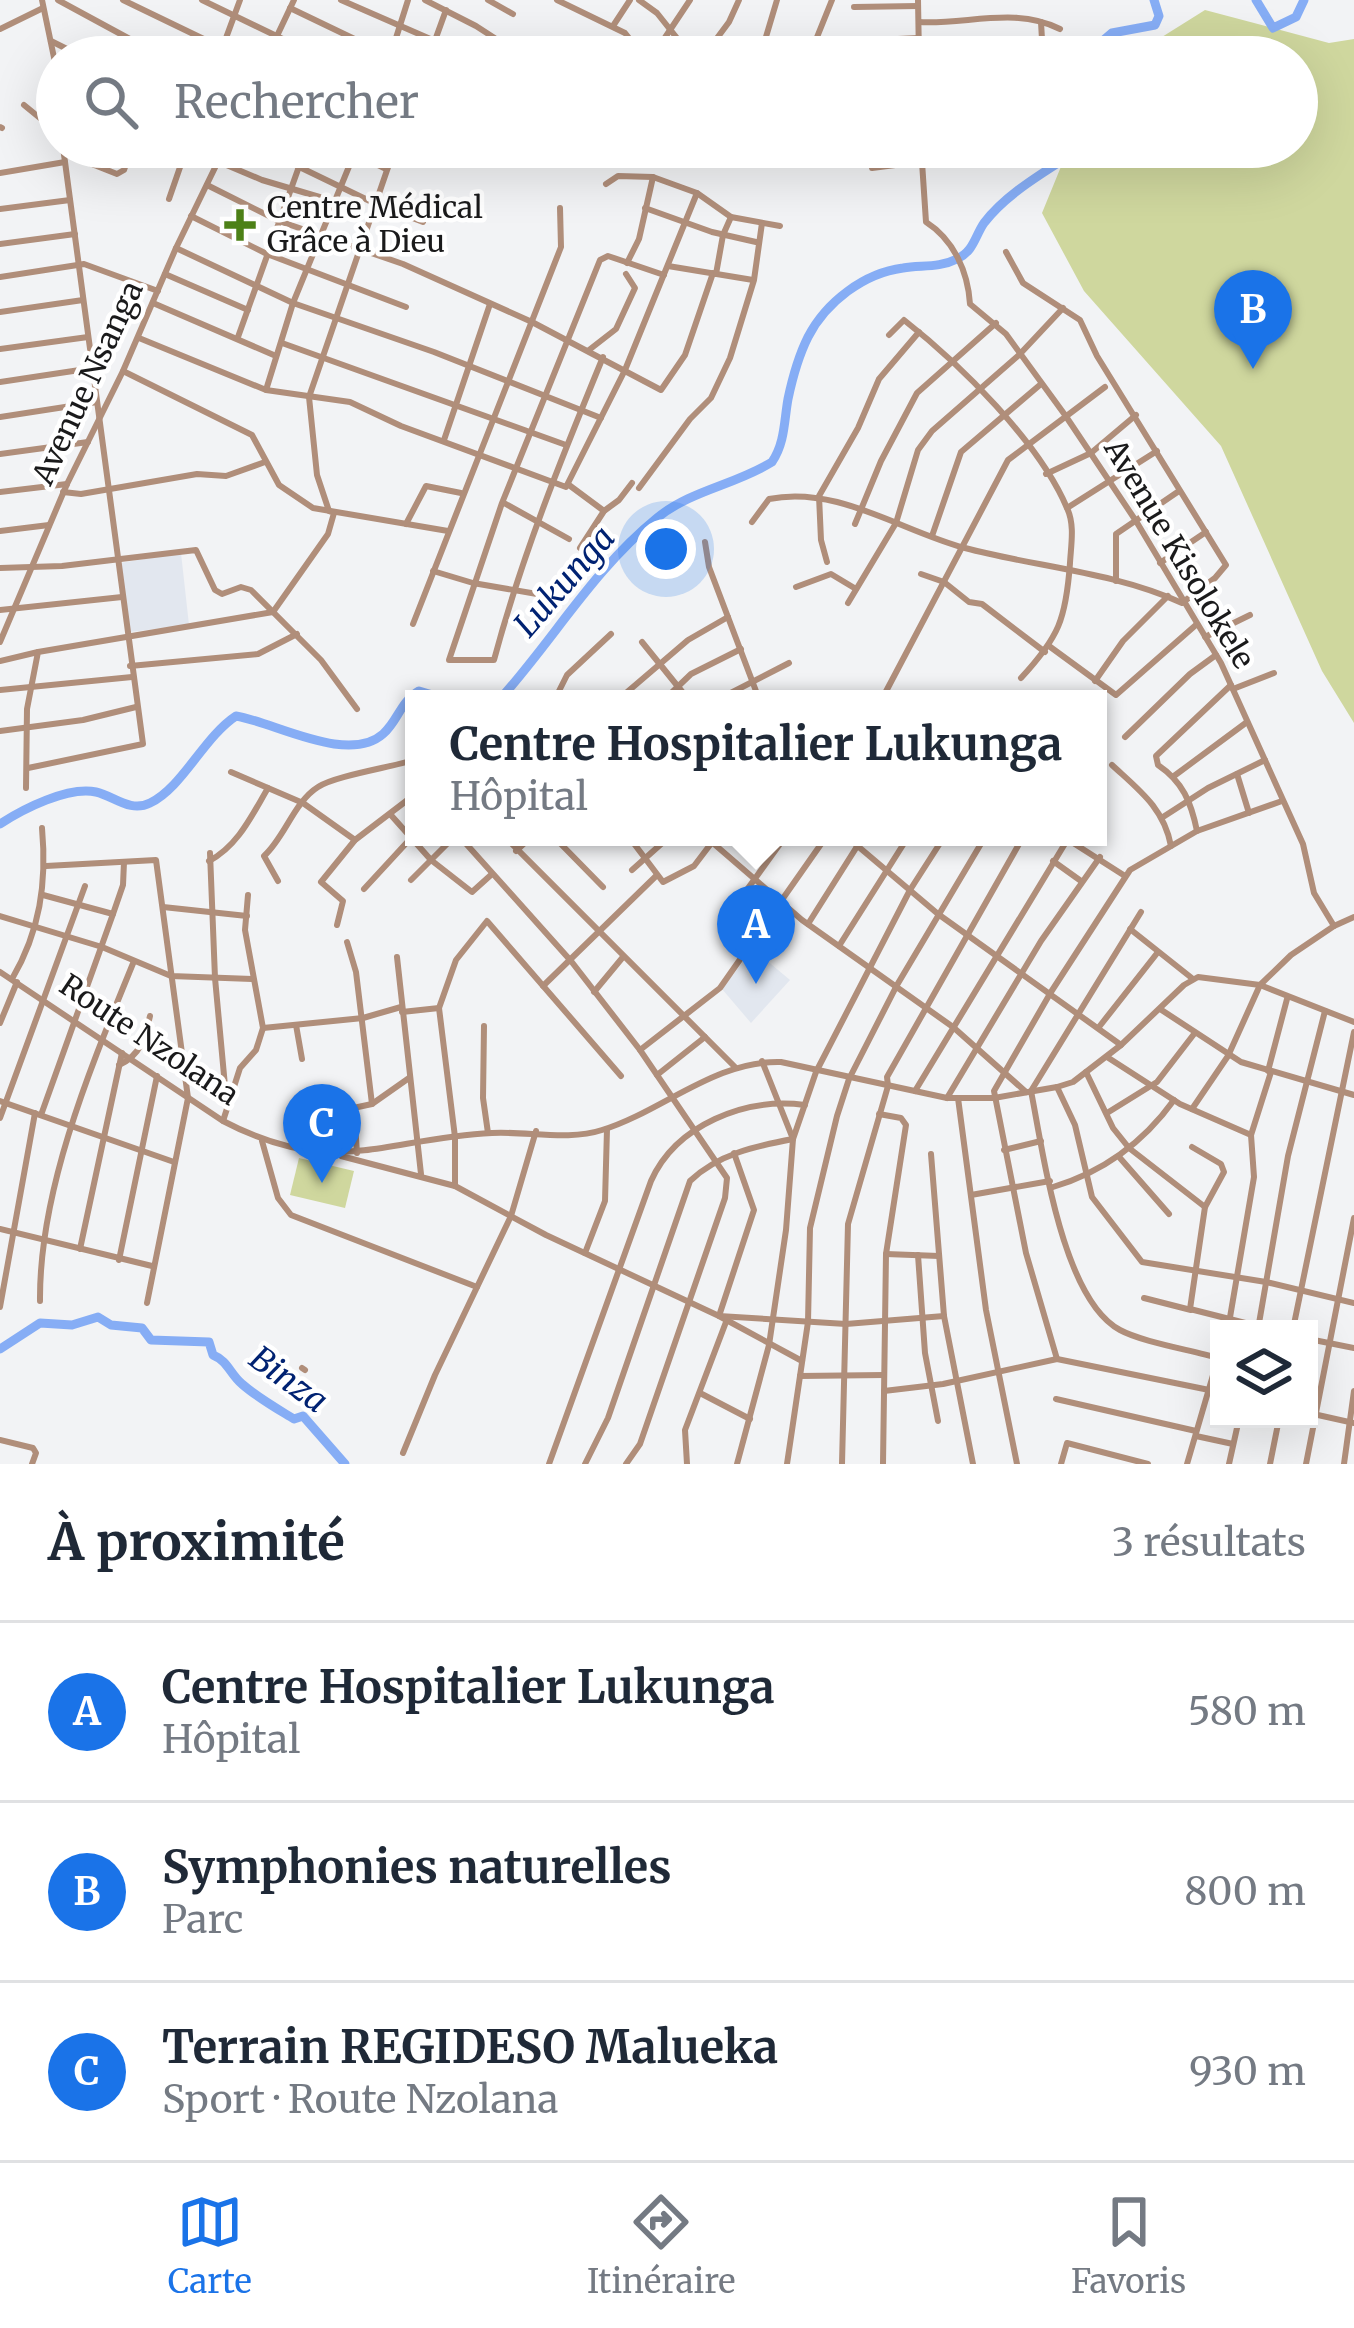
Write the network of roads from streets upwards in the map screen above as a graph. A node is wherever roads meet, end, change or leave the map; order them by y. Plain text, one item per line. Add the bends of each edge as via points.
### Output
1 (58, 0) edge
2 (123, 0) edge
3 (202, 0) edge
4 (240, 0) edge
5 (340, 0) edge
6 (408, 0) edge
7 (425, 0) edge
8 (488, 0) edge
9 (557, 0) edge
10 (634, 0) edge
11 (691, 0) edge
12 (739, 0) edge
13 (777, 0) edge
14 (832, 0) edge
15 (291, 2) edge
16 (918, 3) edge
17 (42, 4) edge
18 (854, 8) dead end
19 (446, 10) junction
20 (513, 14) dead end
21 (234, 15) junction
22 (919, 22) junction
23 (1041, 22) junction
24 (613, 26) junction
25 (399, 27) junction
26 (0, 29) edge
27 (1060, 29) dead end
28 (671, 31) junction
29 (277, 35) joint
30 (50, 36) edge
31 (124, 36) edge
32 (190, 36) edge
33 (227, 36) edge
34 (353, 36) edge
35 (397, 36) edge
36 (422, 36) edge
37 (436, 36) edge
38 (489, 36) edge
39 (625, 36) edge
40 (667, 36) edge
41 (675, 36) edge
42 (719, 36) edge
43 (769, 36) edge
44 (817, 36) edge
45 (919, 36) edge
46 (1042, 36) edge
47 (24, 105) dead end
48 (36, 115) edge
49 (36, 162) edge
50 (66, 168) edge
51 (179, 168) edge
52 (215, 168) edge
53 (231, 168) edge
54 (298, 168) edge
55 (303, 168) edge
56 (348, 168) edge
57 (922, 168) edge
58 (386, 169) edge
59 (0, 172) edge
60 (653, 177) junction
61 (606, 184) dead end
62 (207, 185) junction
63 (339, 188) junction
64 (290, 190) junction
65 (697, 193) junction
66 (169, 199) dead end
67 (70, 200) junction
68 (333, 201) junction
69 (376, 204) junction
70 (560, 208) dead end
71 (645, 208) junction
72 (0, 209) edge
73 (191, 217) junction
74 (731, 217) junction
75 (686, 220) junction
76 (279, 221) junction
77 (423, 222) dead end
78 (762, 223) junction
79 (780, 226) dead end
80 (76, 234) junction
81 (320, 235) junction
82 (723, 235) junction
83 (757, 242) junction
84 (0, 244) edge
85 (176, 248) junction
86 (360, 249) junction
87 (1006, 252) dead end
88 (267, 254) junction
89 (627, 263) junction
90 (80, 265) junction
91 (668, 266) junction
92 (306, 270) junction
93 (714, 273) junction
94 (165, 274) junction
95 (626, 274) dead end
96 (664, 275) junction
97 (0, 277) edge
98 (754, 280) junction
99 (346, 286) junction
100 (256, 287) junction
101 (158, 291) junction
102 (83, 300) junction
103 (154, 303) junction
104 (293, 303) junction
105 (490, 304) junction
106 (406, 307) dead end
107 (1063, 308) junction
108 (248, 310) junction
109 (0, 312) edge
110 (334, 319) junction
111 (532, 322) junction
112 (996, 323) junction
113 (919, 332) junction
114 (889, 335) dead end
115 (88, 337) junction
116 (238, 337) junction
117 (139, 338) junction
118 (567, 340) junction
119 (282, 343) junction
120 (0, 349) edge
121 (589, 350) junction
122 (1019, 355) junction
123 (276, 356) junction
124 (320, 357) junction
125 (603, 357) junction
126 (955, 359) junction
127 (468, 366) junction
128 (93, 368) junction
129 (625, 370) junction
130 (124, 371) junction
131 (508, 381) junction
132 (0, 382) edge
133 (1041, 384) junction
134 (979, 387) junction
135 (1106, 387) dead end
136 (266, 389) junction
137 (546, 395) junction
138 (308, 397) junction
139 (97, 402) junction
140 (455, 404) junction
141 (582, 408) junction
142 (1002, 415) junction
143 (1065, 415) junction
144 (1136, 415) junction
145 (0, 417) edge
146 (602, 418) junction
147 (492, 419) junction
148 (99, 420) junction
149 (531, 433) junction
150 (443, 440) junction
151 (88, 442) junction
152 (1025, 444) junction
153 (566, 445) junction
154 (1157, 451) junction
155 (478, 452) junction
156 (1091, 452) junction
157 (0, 454) edge
158 (265, 462) junction
159 (517, 468) junction
160 (1046, 474) junction
161 (551, 481) junction
162 (1110, 483) junction
163 (568, 485) junction
164 (65, 488) junction
165 (107, 488) junction
166 (1180, 490) junction
167 (0, 492) edge
168 (463, 493) junction
169 (820, 496) junction
170 (502, 502) junction
171 (1067, 508) junction
172 (604, 511) junction
173 (860, 511) junction
174 (334, 513) junction
175 (537, 520) junction
176 (1136, 521) junction
177 (752, 522) dead end
178 (406, 524) junction
179 (855, 524) dead end
180 (896, 524) junction
181 (49, 525) junction
182 (0, 531) edge
183 (448, 531) junction
184 (1206, 532) junction
185 (932, 536) junction
186 (569, 539) dead end
187 (705, 542) dead end
188 (580, 548) dead end
189 (962, 548) junction
190 (117, 561) junction
191 (827, 562) dead end
192 (1160, 562) junction
193 (34, 567) junction
194 (0, 568) edge
195 (1070, 570) junction
196 (433, 571) junction
197 (921, 574) dead end
198 (1116, 580) junction
199 (944, 582) junction
200 (473, 583) junction
201 (796, 587) dead end
202 (1174, 589) junction
203 (514, 590) junction
204 (856, 590) junction
205 (537, 594) dead end
206 (1168, 596) junction
207 (122, 597) junction
208 (1182, 602) junction
209 (848, 603) dead end
210 (0, 610) edge
211 (16, 610) junction
212 (273, 611) junction
213 (1250, 615) dead end
214 (728, 617) junction
215 (413, 624) dead end
216 (1197, 624) junction
217 (297, 634) junction
218 (611, 634) dead end
219 (126, 635) junction
220 (1205, 638) junction
221 (0, 641) edge
222 (642, 641) dead end
223 (743, 649) junction
224 (1047, 649) junction
225 (38, 652) junction
226 (1216, 655) junction
227 (0, 661) edge
228 (789, 663) dead end
229 (659, 664) junction
230 (130, 666) junction
231 (1274, 673) dead end
232 (132, 677) junction
233 (1021, 678) dead end
234 (752, 681) junction
235 (1095, 682) junction
236 (677, 685) junction
237 (1232, 687) junction
238 (0, 690) edge
239 (30, 690) junction
240 (560, 690) edge
241 (629, 690) edge
242 (673, 690) edge
243 (681, 690) edge
244 (736, 690) edge
245 (756, 690) edge
246 (887, 690) edge
247 (136, 706) junction
248 (357, 709) dead end
249 (1247, 722) junction
250 (28, 725) junction
251 (0, 731) edge
252 (1125, 737) dead end
253 (1265, 760) junction
254 (405, 762) edge
255 (1112, 765) dead end
256 (28, 768) junction
257 (231, 772) dead end
258 (1237, 774) junction
259 (1174, 776) junction
260 (26, 788) dead end
261 (268, 788) junction
262 (1189, 801) junction
263 (1282, 801) junction
264 (405, 802) edge
265 (303, 803) junction
266 (1249, 813) junction
267 (389, 814) junction
268 (1163, 818) junction
269 (42, 828) dead end
270 (405, 831) edge
271 (1197, 831) junction
272 (355, 840) junction
273 (405, 845) edge
274 (418, 846) edge
275 (451, 846) edge
276 (469, 846) edge
277 (513, 846) edge
278 (521, 846) edge
279 (563, 846) edge
280 (635, 846) edge
281 (660, 846) edge
282 (707, 846) edge
283 (718, 846) edge
284 (779, 846) edge
285 (820, 846) edge
286 (857, 846) edge
287 (864, 846) edge
288 (902, 846) edge
289 (938, 846) edge
290 (980, 846) edge
291 (1018, 846) edge
292 (1062, 846) edge
293 (1081, 846) edge
294 (1171, 846) junction
295 (516, 850) junction
296 (1100, 857) junction
297 (431, 860) junction
298 (645, 860) junction
299 (1053, 861) junction
300 (124, 862) junction
301 (46, 866) junction
302 (632, 870) dead end
303 (886, 870) junction
304 (492, 874) junction
305 (656, 876) junction
306 (1125, 876) junction
307 (410, 880) dead end
308 (754, 880) junction
309 (278, 881) dead end
310 (1081, 881) junction
311 (85, 886) dead end
312 (603, 887) dead end
313 (364, 889) dead end
314 (910, 890) junction
315 (43, 896) junction
316 (248, 896) dead end
317 (780, 902) junction
318 (79, 904) junction
319 (163, 907) junction
320 (733, 909) dead end
321 (212, 910) junction
322 (1141, 913) dead end
323 (113, 914) junction
324 (938, 914) junction
325 (0, 916) edge
326 (247, 916) junction
327 (1354, 917) edge
328 (808, 924) junction
329 (36, 925) junction
330 (337, 925) dead end
331 (1334, 926) junction
332 (1130, 929) junction
333 (599, 934) junction
334 (968, 934) junction
335 (69, 936) junction
336 (347, 942) dead end
337 (102, 946) junction
338 (838, 946) junction
339 (1158, 952) junction
340 (996, 953) junction
341 (623, 956) junction
342 (397, 957) dead end
343 (134, 961) junction
344 (571, 961) junction
345 (870, 967) junction
346 (0, 971) edge
347 (1023, 972) junction
348 (171, 976) junction
349 (215, 978) junction
350 (252, 979) junction
351 (1193, 979) junction
352 (14, 981) junction
353 (897, 985) junction
354 (543, 986) junction
355 (1260, 986) junction
356 (594, 992) junction
357 (1051, 992) junction
358 (1287, 998) junction
359 (44, 999) junction
360 (926, 1007) junction
361 (439, 1008) junction
362 (1160, 1009) junction
363 (402, 1010) junction
364 (1325, 1011) junction
365 (1080, 1012) junction
366 (150, 1016) dead end
367 (685, 1016) junction
368 (362, 1018) junction
369 (75, 1020) junction
370 (0, 1023) edge
371 (296, 1024) junction
372 (484, 1026) dead end
373 (953, 1027) junction
374 (1099, 1027) junction
375 (1354, 1027) edge
376 (263, 1028) junction
377 (1193, 1034) junction
378 (705, 1037) junction
379 (103, 1039) junction
380 (1121, 1045) junction
381 (977, 1047) junction
382 (640, 1050) junction
383 (122, 1053) junction
384 (1107, 1056) junction
385 (1228, 1056) junction
386 (132, 1059) junction
387 (302, 1059) dead end
388 (762, 1061) junction
389 (119, 1065) junction
390 (735, 1067) junction
391 (816, 1072) junction
392 (1004, 1072) junction
393 (1086, 1072) junction
394 (1270, 1072) junction
395 (657, 1075) junction
396 (157, 1076) junction
397 (621, 1076) dead end
398 (411, 1077) junction
399 (850, 1079) junction
400 (1305, 1079) junction
401 (888, 1086) junction
402 (1152, 1086) junction
403 (1057, 1087) junction
404 (1339, 1090) junction
405 (916, 1091) junction
406 (1029, 1091) junction
407 (1354, 1095) edge
408 (188, 1098) junction
409 (672, 1098) junction
410 (947, 1098) junction
411 (958, 1098) junction
412 (994, 1098) junction
413 (231, 1099) junction
414 (1174, 1100) junction
415 (776, 1101) junction
416 (2, 1102) edge
417 (372, 1104) junction
418 (805, 1106) junction
419 (1192, 1109) junction
420 (1107, 1113) junction
421 (38, 1114) junction
422 (879, 1114) junction
423 (0, 1118) edge
424 (223, 1121) junction
425 (73, 1126) junction
426 (607, 1129) junction
427 (695, 1130) junction
428 (536, 1131) junction
429 (488, 1133) junction
430 (1251, 1135) junction
431 (103, 1137) junction
432 (455, 1137) junction
433 (793, 1139) junction
434 (262, 1141) junction
435 (1041, 1141) junction
436 (416, 1144) junction
437 (1192, 1147) dead end
438 (1129, 1148) junction
439 (142, 1150) junction
440 (1004, 1150) junction
441 (357, 1153) junction
442 (734, 1153) junction
443 (931, 1154) dead end
444 (335, 1155) junction
445 (1119, 1157) junction
446 (715, 1161) junction
447 (174, 1162) junction
448 (421, 1176) junction
449 (1085, 1177) junction
450 (1051, 1184) junction
451 (455, 1186) junction
452 (1013, 1189) junction
453 (970, 1195) junction
454 (1205, 1207) junction
455 (1169, 1214) dead end
456 (511, 1216) junction
457 (1354, 1218) edge
458 (0, 1229) edge
459 (11, 1232) junction
460 (46, 1239) junction
461 (80, 1249) junction
462 (585, 1253) junction
463 (886, 1255) junction
464 (918, 1255) junction
465 (940, 1256) junction
466 (119, 1260) junction
467 (152, 1266) junction
468 (621, 1270) junction
469 (1196, 1271) junction
470 (1237, 1278) junction
471 (1267, 1282) junction
472 (477, 1287) junction
473 (656, 1288) junction
474 (1300, 1290) junction
475 (1144, 1298) dead end
476 (1339, 1300) junction
477 (40, 1301) dead end
478 (147, 1303) dead end
479 (1354, 1303) edge
480 (691, 1304) junction
481 (0, 1307) edge
482 (1191, 1310) junction
483 (944, 1316) junction
484 (722, 1319) junction
485 (771, 1319) junction
486 (922, 1319) junction
487 (1218, 1320) edge
488 (1230, 1320) edge
489 (1260, 1320) edge
490 (1295, 1320) edge
491 (808, 1322) junction
492 (886, 1322) junction
493 (846, 1324) junction
494 (1318, 1340) edge
495 (1329, 1342) junction
496 (769, 1345) junction
497 (1354, 1348) edge
498 (1210, 1355) edge
499 (1057, 1359) junction
500 (802, 1361) junction
501 (998, 1372) junction
502 (884, 1375) junction
503 (800, 1376) junction
504 (844, 1376) junction
505 (955, 1382) junction
506 (930, 1385) junction
507 (1210, 1386) edge
508 (1209, 1389) junction
509 (1318, 1389) edge
510 (1354, 1390) edge
511 (884, 1391) junction
512 (700, 1393) junction
513 (1056, 1399) dead end
514 (1318, 1415) edge
515 (750, 1419) junction
516 (938, 1421) dead end
517 (1352, 1422) edge
518 (1237, 1428) edge
519 (1277, 1428) edge
520 (1310, 1428) edge
521 (1196, 1433) junction
522 (0, 1440) edge
523 (1233, 1444) junction
524 (404, 1453) dead end
525 (32, 1464) edge
526 (549, 1464) edge
527 (585, 1464) edge
528 (626, 1464) edge
529 (687, 1464) edge
530 (737, 1464) edge
531 (787, 1464) edge
532 (842, 1464) edge
533 (883, 1464) edge
534 (973, 1464) edge
535 (1017, 1464) edge
536 (1061, 1464) edge
537 (1148, 1464) edge
538 (1187, 1464) edge
539 (1229, 1464) edge
540 (1270, 1464) edge
541 (1306, 1464) edge
542 (1344, 1464) edge

1 - 31 street
2 - 32 street
3 - 21 street
4 - 21 street
5 - 25 street
6 - 25 street
7 - 19 street
8 - 20 street
9 - 24 street
10 - 24 street
10 - 28 street
11 - 28 street
12 - 42 street
13 - 43 street
14 - 44 street
15 - 29 street
15 - 34 street
16 - 18 street
16 - 22 street
17 - 26 street
17 - 30 street
19 - 37 street
19 - 38 street
21 - 29 street
21 - 33 street
22 - 23 street
22 - 45 street
23 - 27 street
23 - 46 street
24 - 39 street
25 - 35 street
25 - 36 street
28 - 40 street
28 - 41 street
47 - 48 street
49 - 59 street
50 - 67 street
51 - 66 street
52 - 62 street, Avenue Nsanga
53 - 64 street
54 - 64 street
55 - 63 street
56 - 63 street
57 - 112 street, Avenue Kisolokele via 926,221 968,277 970,304
58 - 69 street
60 - 61 street via 618,176
60 - 65 street
60 - 71 street
62 - 73 street, Avenue Nsanga
62 - 76 street
63 - 68 street
63 - 69 street
64 - 68 street
64 - 76 street
65 - 74 street
65 - 75 street
67 - 72 street
67 - 80 street
68 - 81 street
69 - 77 street
69 - 86 street
70 - 111 street via 561,247
71 - 75 street
71 - 89 street
73 - 85 street, Avenue Nsanga
73 - 88 street
74 - 78 street
74 - 82 street
75 - 82 street
75 - 91 street
76 - 81 street
76 - 88 street
78 - 79 street
78 - 83 street
80 - 84 street
80 - 90 street
81 - 86 street
81 - 92 street
82 - 83 street
82 - 93 street
83 - 98 street
85 - 94 street, Avenue Nsanga
85 - 100 street
86 - 99 street
86 - 105 street
87 - 107 street via 1017,278
88 - 92 street
88 - 100 street
89 - 96 street
89 - 118 street via 600,260
90 - 97 street
90 - 101 street
90 - 102 street
91 - 93 street
91 - 96 street
92 - 99 street
92 - 104 street
93 - 98 street
93 - 129 street via 685,355 661,390
94 - 101 street, Avenue Nsanga
94 - 108 street
95 - 121 street via 635,288 620,322
96 - 129 street
98 - 172 street via 711,398 636,486
99 - 106 street
99 - 110 street
100 - 104 street
100 - 108 street
101 - 103 street, Avenue Nsanga
102 - 109 street
102 - 115 street
103 - 116 street
103 - 117 street, Avenue Nsanga
104 - 110 street
104 - 119 street
105 - 111 street
105 - 127 street
107 - 122 street
107 - 144 street via 1080,320
108 - 116 street
110 - 124 street
110 - 127 street
111 - 118 street
111 - 131 street
112 - 122 street, Avenue Kisolokele
112 - 126 street
113 - 114 street via 902,319
113 - 126 street
113 - 169 street via 879,379
115 - 120 street
115 - 128 street
116 - 123 street
117 - 130 street, Avenue Nsanga
117 - 136 street
118 - 121 street
118 - 137 street
119 - 123 street
119 - 124 street
121 - 125 street
122 - 133 street, Avenue Kisolokele
122 - 134 street
123 - 136 street
124 - 138 street
124 - 140 street
125 - 129 street
125 - 141 street
126 - 134 street
126 - 173 street via 917,393
127 - 131 street
127 - 140 street
128 - 132 street
128 - 139 street
129 - 146 street
130 - 148 street, Avenue Nsanga
130 - 158 street via 252,435
131 - 137 street
131 - 147 street
133 - 142 street
133 - 143 street, Avenue Kisolokele
134 - 142 street
134 - 180 street via 918,450
135 - 143 street
136 - 138 street
137 - 141 street
137 - 149 street
138 - 150 street via 350,403
138 - 174 street via 317,475
139 - 145 street
139 - 148 street
140 - 147 street
140 - 150 street
141 - 146 street
141 - 153 street
142 - 152 street
142 - 185 street via 957,460
143 - 152 street
143 - 156 street, Avenue Kisolokele
144 - 154 street
144 - 156 street
146 - 163 street
147 - 149 street
147 - 155 street
148 - 151 street, Avenue Nsanga
148 - 165 street
149 - 153 street
149 - 159 street
150 - 155 street
151 - 157 street
151 - 164 street, Avenue Nsanga
152 - 160 street
152 - 189 street via 1008,460
153 - 161 street
154 - 162 street
154 - 166 street
155 - 159 street
155 - 168 street
156 - 160 street
156 - 162 street, Avenue Kisolokele
158 - 165 street via 226,476
158 - 174 street via 279,484
159 - 161 street
159 - 170 street
160 - 171 street
161 - 163 street
161 - 175 street
162 - 171 street
162 - 176 street, Avenue Kisolokele
163 - 172 street
164 - 165 street
164 - 167 street
164 - 181 street, Avenue Nsanga
165 - 190 street
166 - 176 street
166 - 184 street
168 - 178 street via 426,486
168 - 183 street
169 - 173 street
169 - 177 street via 769,499
169 - 191 street
170 - 175 street
170 - 200 street
171 - 195 street
172 - 188 street
173 - 179 street
173 - 180 street
174 - 178 street
174 - 212 street via 328,534
175 - 186 street
175 - 203 street
176 - 192 street, Avenue Kisolokele
176 - 198 street via 1116,534
178 - 183 street
180 - 185 street
180 - 204 street
181 - 182 street
181 - 193 street, Avenue Nsanga
183 - 196 street
184 - 192 street
184 - 208 street via 1226,565
185 - 189 street
187 - 214 street
189 - 195 street
189 - 199 street
190 - 193 street
190 - 207 street
190 - 212 street via 196,550 218,593 247,587
192 - 202 street, Avenue Kisolokele
193 - 194 street
193 - 211 street, Avenue Nsanga
195 - 198 street
195 - 224 street via 1066,614
196 - 200 street
196 - 215 street
197 - 199 street
198 - 206 street
199 - 224 street
199 - 246 street
200 - 203 street
200 - 203 street via 449,660 494,660
201 - 204 street via 831,574
202 - 206 street
202 - 208 street, Avenue Kisolokele
203 - 205 street
204 - 209 street
206 - 208 street
206 - 235 street
207 - 211 street
207 - 219 street
208 - 216 street, Avenue Kisolokele
210 - 211 street
211 - 221 street, Avenue Nsanga
212 - 217 street
212 - 219 street
213 - 220 street
214 - 223 street
214 - 229 street
216 - 220 street, Avenue Kisolokele
216 - 235 street via 1120,695
217 - 230 street via 258,654
217 - 248 street
218 - 240 street
219 - 225 street
219 - 230 street
220 - 226 street, Avenue Kisolokele
222 - 229 street
223 - 234 street
223 - 236 street
224 - 233 street
224 - 235 street
225 - 227 street
225 - 239 street
226 - 237 street, Avenue Kisolokele
226 - 252 street
228 - 234 street
229 - 236 street
229 - 241 street
230 - 232 street
231 - 237 street
232 - 239 street
232 - 247 street
234 - 244 street
234 - 245 street
236 - 242 street
236 - 243 street
237 - 249 street, Avenue Kisolokele
237 - 259 street via 1159,751 1158,764
238 - 239 street
239 - 250 street
247 - 250 street
247 - 256 street via 143,744
249 - 253 street, Avenue Kisolokele
249 - 259 street
250 - 251 street
250 - 256 street
253 - 258 street
253 - 263 street, Avenue Kisolokele
254 - 265 street via 320,785
255 - 268 street
256 - 260 street
257 - 261 street
258 - 262 street
258 - 266 street
259 - 262 street
261 - 265 street
261 - 321 street via 223,854 210,857
262 - 268 street
262 - 271 street
263 - 266 street
263 - 331 street, Avenue Kisolokele
264 - 267 street
265 - 272 street
265 - 309 street via 264,856
266 - 271 street
267 - 270 street
267 - 272 street
268 - 294 street
269 - 301 street
271 - 294 street
272 - 330 street via 321,882 343,901
273 - 313 street
274 - 297 street
275 - 297 street
276 - 304 street
277 - 295 street
278 - 295 street
279 - 312 street
280 - 298 street
281 - 298 street
282 - 305 street via 694,866 663,882
283 - 308 street
284 - 308 street
285 - 317 street
286 - 328 street
287 - 303 street
288 - 303 street
289 - 314 street
290 - 324 street
291 - 334 street
292 - 299 street
293 - 296 street
294 - 306 street
295 - 333 street
296 - 306 street
296 - 310 street
297 - 304 street via 472,892
297 - 307 street
298 - 302 street
298 - 305 street
299 - 310 street
299 - 340 street
300 - 301 street
300 - 319 street via 156,860
300 - 323 street
301 - 315 street
303 - 314 street
303 - 338 street
304 - 344 street
305 - 333 street
306 - 357 street
308 - 317 street
308 - 320 street
310 - 347 street
311 - 318 street
314 - 324 street
314 - 345 street
315 - 318 street
315 - 329 street
316 - 326 street
317 - 328 street
317 - 367 street via 720,988
318 - 323 street
318 - 335 street
319 - 321 street
319 - 348 street
321 - 326 street
321 - 349 street
322 - 332 street
323 - 337 street
324 - 334 street
324 - 353 street
325 - 329 street
326 - 350 street
327 - 331 street
328 - 338 street
329 - 335 street
329 - 352 street
331 - 355 street
332 - 339 street
332 - 365 street
333 - 341 street
333 - 344 street
334 - 340 street
334 - 360 street
335 - 337 street
335 - 359 street
336 - 368 street
337 - 343 street
337 - 369 street
338 - 345 street
339 - 351 street
339 - 374 street
340 - 347 street
340 - 373 street
341 - 356 street
341 - 367 street
342 - 363 street
343 - 348 street
343 - 379 street
344 - 354 street
344 - 356 street
345 - 353 street
345 - 391 street
346 - 352 street, Route Nzolana
347 - 357 street
347 - 381 street
348 - 349 street
348 - 408 street
349 - 350 street
349 - 413 street
350 - 376 street
351 - 355 street
351 - 362 street, Route Nzolana
352 - 359 street, Route Nzolana
352 - 370 street
353 - 360 street
353 - 399 street
354 - 361 street via 487,921 456,961
354 - 397 street
355 - 358 street
355 - 385 street
356 - 382 street
357 - 365 street
357 - 392 street
358 - 364 street
358 - 394 street
359 - 369 street, Route Nzolana
359 - 416 street
360 - 373 street
360 - 401 street
361 - 363 street
361 - 432 street
362 - 377 street
362 - 380 street, Route Nzolana
363 - 368 street
363 - 398 street
364 - 375 street
364 - 400 street
365 - 374 street
365 - 406 street
366 - 386 street
367 - 378 street
367 - 382 street
368 - 371 street
368 - 417 street
369 - 379 street, Route Nzolana
369 - 421 street
371 - 376 street
371 - 387 street
372 - 429 street
373 - 381 street
373 - 405 street
374 - 380 street
375 - 404 street
376 - 413 street
377 - 385 street
377 - 402 street
378 - 390 street
378 - 395 street
379 - 383 street, Route Nzolana
379 - 425 street
380 - 384 street, Route Nzolana
381 - 392 street
381 - 410 street
382 - 395 street
383 - 386 street, Route Nzolana
383 - 389 street
384 - 393 street, Route Nzolana
384 - 402 street
385 - 394 street
385 - 419 street
386 - 389 street
386 - 396 street, Route Nzolana
388 - 390 street, Route Nzolana
388 - 391 street, Route Nzolana
388 - 415 street
389 - 431 street
390 - 409 street, Route Nzolana
391 - 399 street, Route Nzolana
391 - 418 street
392 - 406 street
392 - 412 street
393 - 403 street, Route Nzolana
393 - 420 street
394 - 400 street
394 - 430 street
395 - 409 street
396 - 408 street, Route Nzolana
396 - 439 street
398 - 417 street
398 - 436 street
399 - 401 street, Route Nzolana
399 - 491 street via 810,1228
400 - 404 street
400 - 471 street
401 - 405 street, Route Nzolana
401 - 422 street
402 - 414 street
402 - 420 street
403 - 406 street, Route Nzolana
403 - 449 street
404 - 407 street
404 - 474 street
405 - 410 street, Route Nzolana
406 - 412 street, Route Nzolana
406 - 435 street
408 - 424 street, Route Nzolana
408 - 447 street
409 - 426 street, Route Nzolana
409 - 427 street
410 - 411 street, Route Nzolana
411 - 412 street, Route Nzolana
411 - 453 street
412 - 440 street
413 - 424 street
414 - 419 street
414 - 438 street
415 - 418 street
415 - 427 street
415 - 433 street
416 - 421 street
416 - 423 street
417 - 441 street via 349,1110
418 - 433 street
419 - 430 street
420 - 438 street
421 - 425 street
421 - 459 street
422 - 463 street via 906,1125
422 - 493 street via 850,1206
424 - 434 street, Route Nzolana
425 - 431 street
425 - 460 street
426 - 428 street, Route Nzolana
426 - 462 street via 605,1201
427 - 446 street
427 - 468 street via 657,1167
428 - 429 street, Route Nzolana
428 - 456 street
429 - 432 street, Route Nzolana
430 - 470 street via 1254,1177
431 - 439 street
431 - 461 street
432 - 436 street, Route Nzolana
432 - 451 street
433 - 442 street
433 - 485 street
434 - 444 street, Route Nzolana
434 - 472 street via 278,1198 291,1214
435 - 440 street
435 - 450 street
436 - 441 street, Route Nzolana
436 - 448 street
437 - 454 street via 1224,1167
438 - 445 street
438 - 454 street
439 - 447 street
439 - 466 street
440 - 452 street
441 - 444 street, Route Nzolana
442 - 446 street
442 - 484 street via 754,1210
443 - 465 street
444 - 448 street
445 - 449 street
445 - 455 street
446 - 473 street via 690,1181
446 - 480 street via 728,1184
447 - 467 street
448 - 451 street
449 - 450 street
449 - 469 street via 1142,1262
450 - 452 street
450 - 498 street via 1076,1274 1105,1318 1131,1334
451 - 456 street
452 - 453 street
452 - 499 street
453 - 501 street
454 - 469 street
456 - 462 street
456 - 472 street
457 - 476 street
458 - 459 street
459 - 460 street
459 - 481 street
460 - 461 street
460 - 477 street
461 - 466 street
462 - 468 street
463 - 464 street
463 - 492 street
464 - 465 street
464 - 486 street
465 - 483 street
466 - 467 street
467 - 478 street
468 - 473 street
468 - 526 street
469 - 470 street
469 - 482 street
470 - 471 street
470 - 488 street
471 - 474 street
471 - 489 street
472 - 524 street
473 - 480 street
473 - 527 street
474 - 476 street
474 - 490 street
475 - 482 street
476 - 479 street
476 - 495 street
480 - 484 street
480 - 528 street
482 - 487 street
483 - 486 street
483 - 505 street
484 - 485 street
484 - 496 street
484 - 512 street
485 - 491 street
485 - 496 street
486 - 492 street
486 - 506 street
491 - 493 street
491 - 500 street
492 - 493 street
492 - 502 street
493 - 504 street
494 - 495 street
495 - 497 street
495 - 509 street
496 - 500 street
496 - 515 street
499 - 501 street
499 - 508 street
500 - 503 street
501 - 505 street
501 - 535 street
502 - 504 street
502 - 511 street
503 - 504 street
503 - 531 street
504 - 532 street
505 - 506 street
505 - 534 street
506 - 511 street
506 - 516 street
507 - 508 street
508 - 521 street
510 - 517 street
511 - 533 street
512 - 515 street
512 - 529 street via 685,1430
513 - 521 street
514 - 517 street
515 - 530 street
517 - 542 street
518 - 523 street
519 - 540 street
520 - 541 street
521 - 523 street
521 - 538 street
522 - 525 street via 33,1448
523 - 539 street
536 - 537 street via 1067,1443

